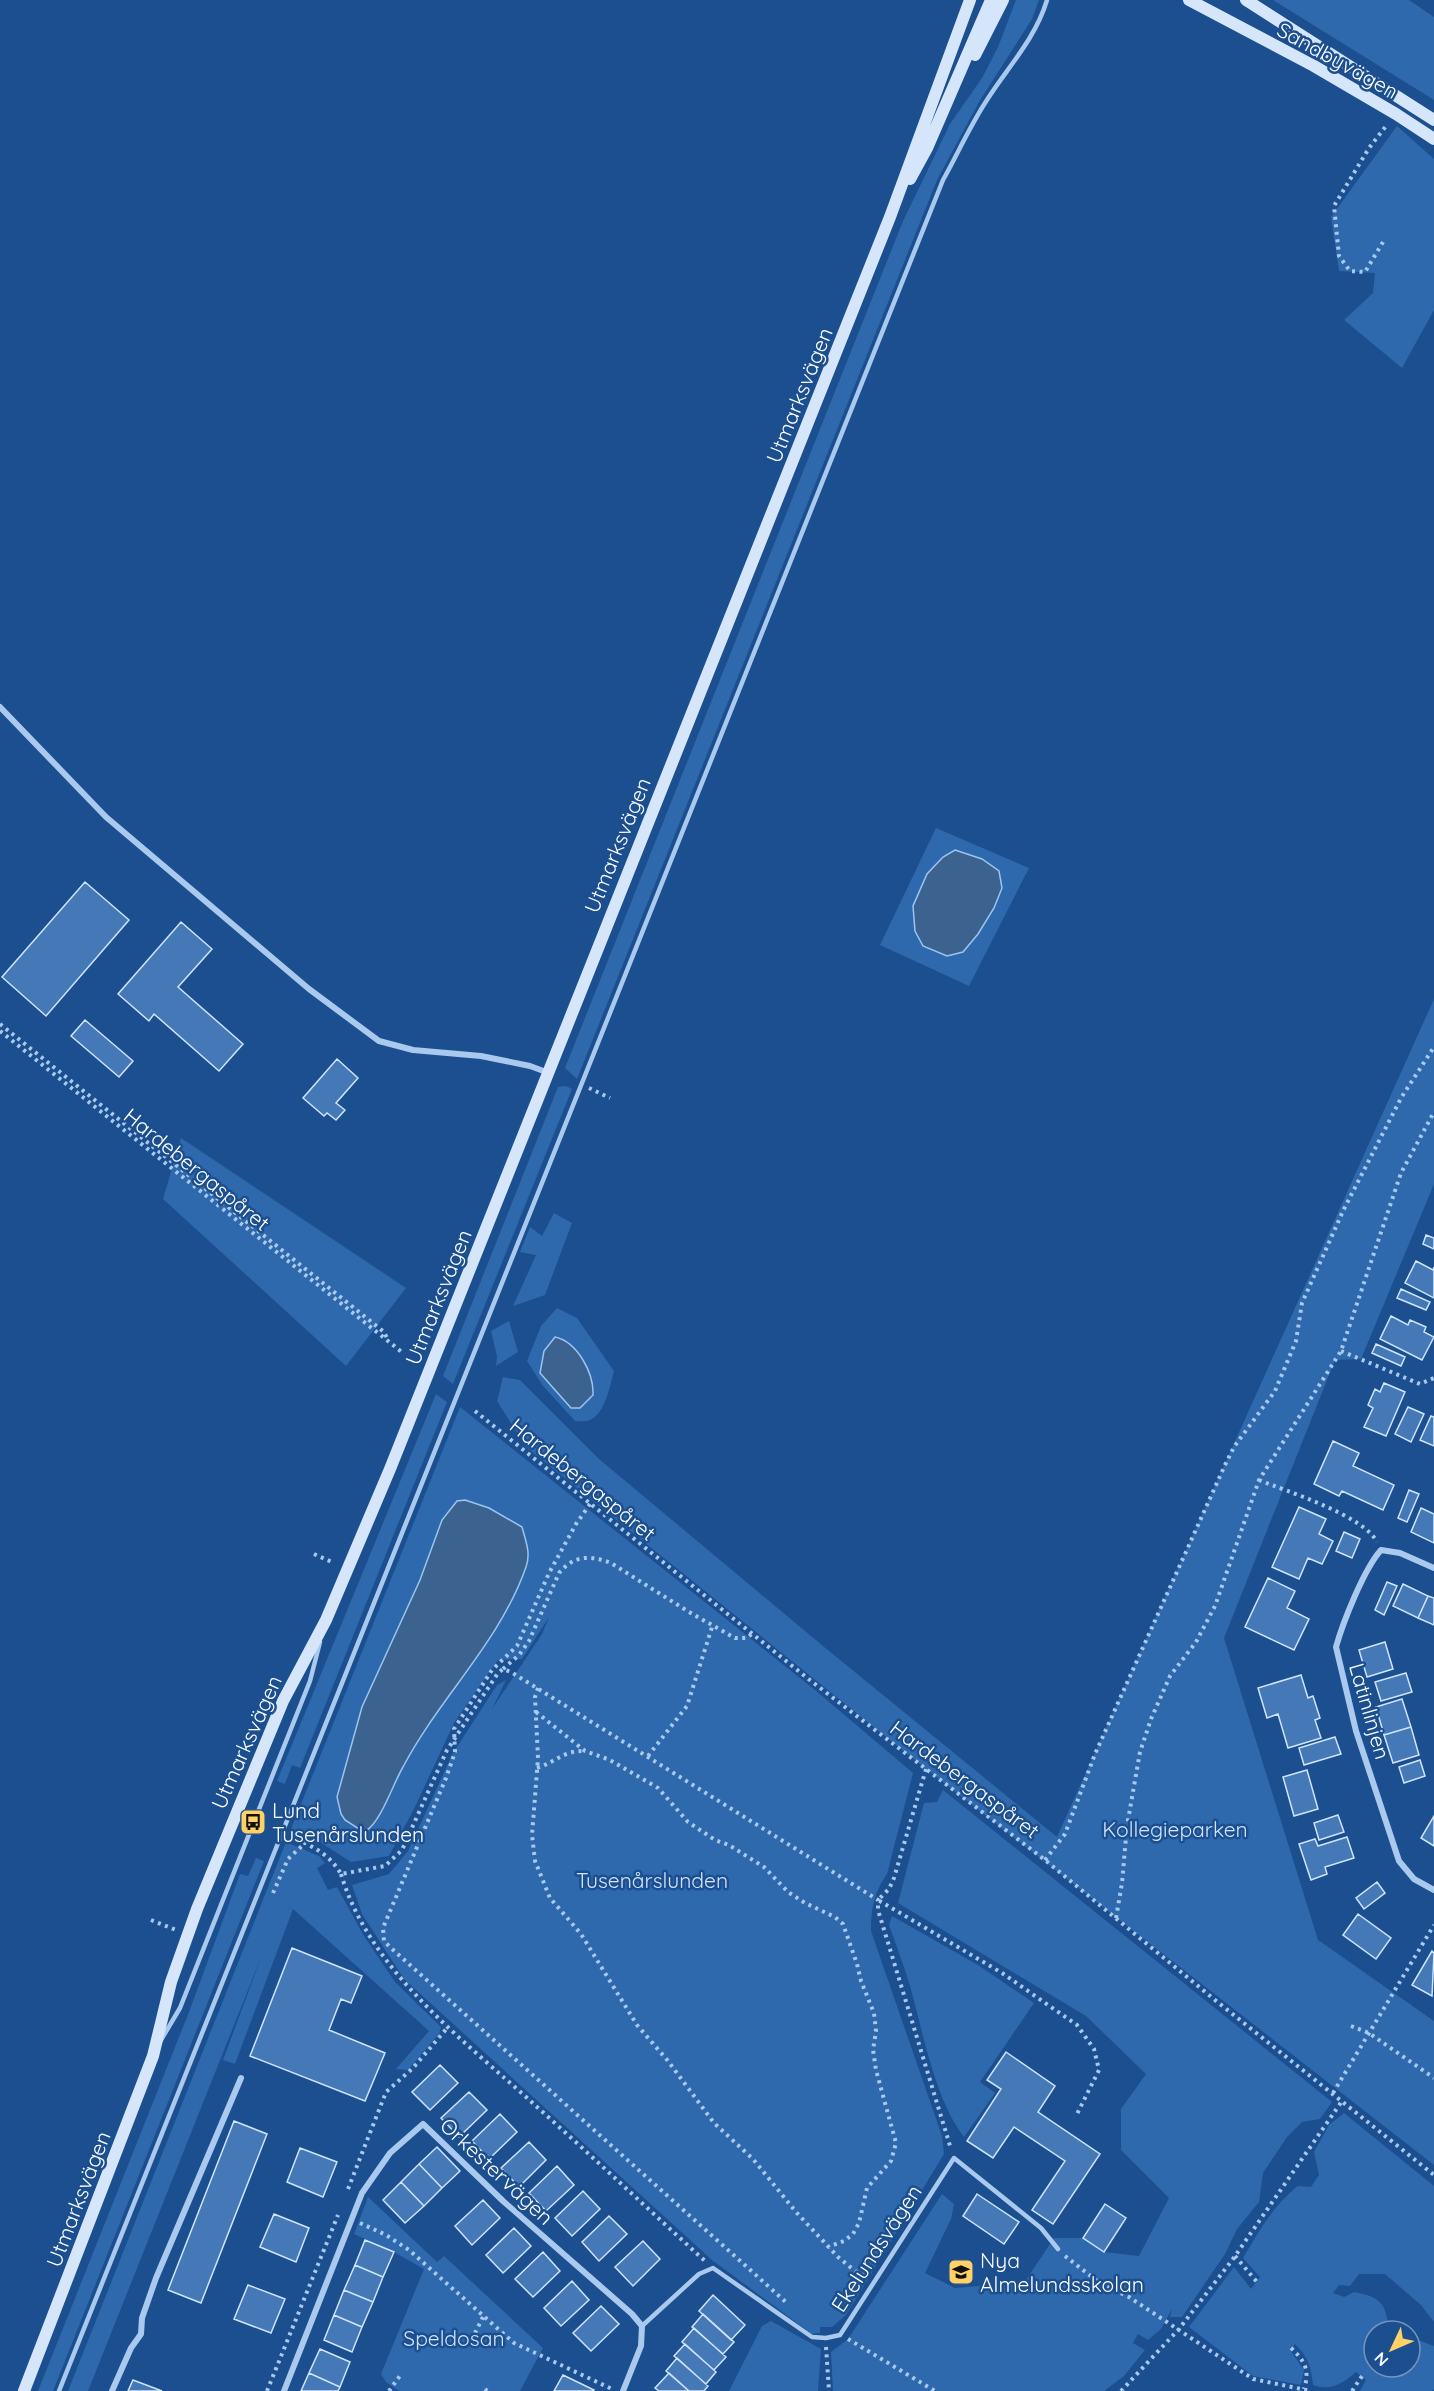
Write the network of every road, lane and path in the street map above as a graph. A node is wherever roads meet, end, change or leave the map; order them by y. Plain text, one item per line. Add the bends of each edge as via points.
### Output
1 (970, 0) edge
2 (992, 0) edge
3 (1003, 0) edge
4 (1047, 0) edge
5 (1187, 0) edge
6 (1246, 0) edge
7 (944, 108) junction
8 (1396, 114) junction
9 (1434, 120) edge
10 (1434, 139) edge
11 (891, 217) junction
12 (1383, 242) dead end
13 (0, 707) edge
14 (0, 1024) edge
15 (0, 1031) edge
16 (1434, 1047) edge
17 (549, 1073) junction
18 (1434, 1112) edge
19 (390, 1343) junction
20 (1341, 1351) junction
21 (403, 1353) dead end
22 (1434, 1378) edge
23 (475, 1411) dead end
24 (1259, 1480) junction
25 (590, 1504) junction
26 (1381, 1550) junction
27 (314, 1554) dead end
28 (1434, 1568) edge
29 (348, 1570) junction
30 (326, 1620) junction
31 (713, 1624) junction
32 (753, 1633) junction
33 (503, 1669) junction
34 (538, 1688) junction
35 (536, 1712) junction
36 (454, 1737) junction
37 (585, 1751) junction
38 (648, 1756) junction
39 (537, 1768) junction
40 (926, 1769) junction
41 (282, 1833) junction
42 (1045, 1860) junction
43 (341, 1874) junction
44 (1434, 1890) edge
45 (878, 1900) junction
46 (1116, 1918) junction
47 (151, 1920) dead end
48 (1434, 1925) edge
49 (187, 1935) junction
50 (1351, 2026) dead end
51 (1369, 2033) junction
52 (153, 2056) junction
53 (242, 2078) dead end
54 (1434, 2078) edge
55 (1332, 2093) junction
56 (1342, 2101) junction
57 (1076, 2116) dead end
58 (954, 2158) junction
59 (1434, 2175) edge
60 (352, 2218) junction
61 (828, 2247) junction
62 (1058, 2249) joint
63 (1235, 2256) junction
64 (713, 2268) junction
65 (875, 2282) junction
66 (1257, 2282) dead end
67 (795, 2309) dead end
68 (483, 2317) junction
69 (642, 2326) junction
70 (1179, 2329) junction
71 (475, 2333) dead end
72 (840, 2335) junction
73 (826, 2338) junction
74 (1291, 2348) dead end
75 (402, 2373) dead end
76 (1362, 2376) dead end
77 (1304, 2390) edge
78 (24, 2391) edge
79 (59, 2391) edge
80 (112, 2391) edge
81 (284, 2391) edge
82 (388, 2391) edge
83 (615, 2391) edge
84 (623, 2391) edge
85 (829, 2391) edge
86 (935, 2391) edge
87 (1121, 2391) edge
88 (1311, 2391) edge
89 (1352, 2391) edge

1 - 11 main road, Utmarksvägen
2 - 7 main road, Utmarksvägen
3 - 7 main road
4 - 41 lane via 1039,22 984,104 943,180
5 - 8 main road, Sandbyvägen
6 - 9 main road, Sandbyvägen
7 - 11 main road, Utmarksvägen
8 - 10 main road, Sandbyvägen
8 - 12 path via 1369,148 1334,206 1339,256 1350,271 1365,272
11 - 17 main road, Utmarksvägen
13 - 17 street via 106,817 309,989 380,1041 413,1050 481,1056
14 - 19 path via 384,1332
15 - 19 path, Hardebergaspåret
16 - 42 path via 1401,1098 1343,1211 1302,1303 1296,1341 1275,1391 1225,1465 1095,1754 1065,1834
17 - 29 main road, Utmarksvägen
18 - 20 path via 1401,1173
19 - 21 path, Hardebergaspåret
20 - 22 path via 1420,1384
20 - 24 path
23 - 25 path, Hardebergaspåret
24 - 26 path via 1357,1521 1372,1534
24 - 46 path via 1215,1606 1196,1642 1170,1676 1140,1752
25 - 32 path, Hardebergaspåret
25 - 36 path via 549,1573 516,1646 492,1670 454,1729
26 - 28 street via 1400,1553
26 - 44 street, Latinlinjen via 1340,1634 1336,1647 1338,1661 1356,1731 1399,1861 1414,1879
27 - 29 path
29 - 30 main road, Utmarksvägen
30 - 49 main road, Utmarksvägen via 283,1701
30 - 52 lane via 310,1681 180,2008
31 - 32 path via 735,1638 747,1638
31 - 33 path via 611,1563 584,1557 567,1564 559,1573 530,1641
31 - 38 path via 687,1706
32 - 40 path, Hardebergaspåret
33 - 34 path
33 - 36 path
34 - 35 path
34 - 38 path
35 - 37 path
35 - 39 path
36 - 43 path via 395,1859 375,1870
36 - 67 path via 446,1778 389,1910 384,1941
37 - 39 path via 573,1750
37 - 61 path via 658,1788 688,1822 764,1867 788,1892 843,1924 874,2013 876,2070 896,2143 891,2161 867,2188 853,2234
38 - 45 path
39 - 61 path via 532,1835 535,1861 550,1898 581,1934 637,2025 714,2123 753,2159
40 - 42 path, Hardebergaspåret
40 - 45 path via 894,1878
41 - 43 path via 321,1851
41 - 79 lane
42 - 46 path, Hardebergaspåret
43 - 64 path via 355,1910 400,1980
45 - 57 path via 1002,1973 1077,2025 1094,2049 1099,2070
45 - 58 path
46 - 55 path, Hardebergaspåret
47 - 49 path
48 - 51 path
49 - 52 main road, Utmarksvägen
50 - 51 path
51 - 54 path
51 - 55 path
52 - 78 main road, Utmarksvägen
53 - 80 street via 156,2278 142,2318 141,2334
55 - 56 path, Hardebergaspåret
56 - 59 path, Hardebergaspåret
56 - 63 path
58 - 62 lane via 1041,2229
58 - 65 lane, Ekelundsvägen
60 - 68 path via 409,2250
60 - 69 street, Orkestervägen via 362,2193 390,2154 423,2124 502,2201
60 - 81 street, Orkestervägen
61 - 65 path via 855,2271
62 - 70 path via 1101,2284
63 - 66 path
63 - 70 path
64 - 69 lane via 699,2274
64 - 73 lane, Ekelundsvägen via 794,2326 812,2337
65 - 72 lane, Ekelundsvägen
68 - 71 path
68 - 83 path via 513,2343
69 - 84 street via 641,2346
70 - 77 path via 1252,2379
70 - 87 path
72 - 73 lane, Ekelundsvägen
72 - 86 path
73 - 85 path
74 - 77 path via 1307,2370
75 - 82 path
76 - 89 path
77 - 88 path

